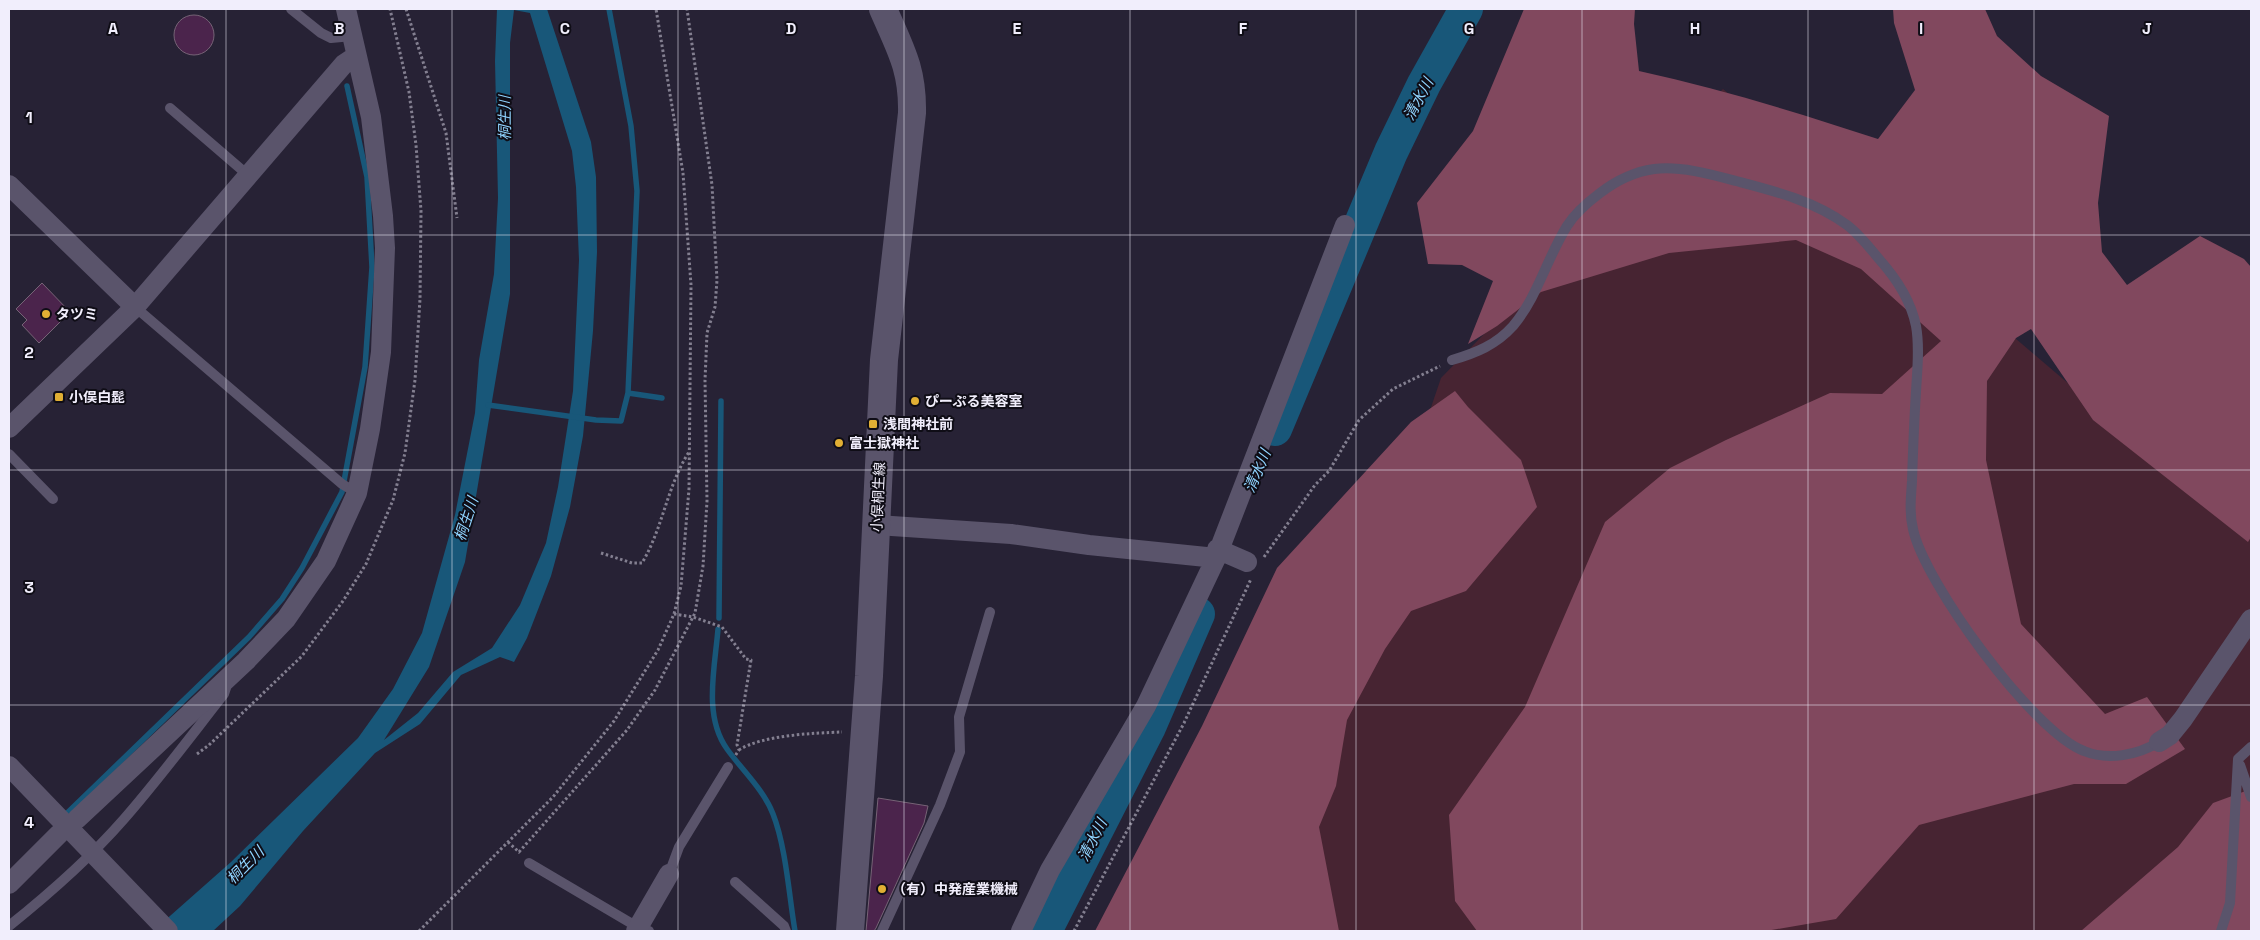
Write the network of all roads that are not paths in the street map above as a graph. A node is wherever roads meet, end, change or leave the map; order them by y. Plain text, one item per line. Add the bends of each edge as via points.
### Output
1 (291, 9) edge
2 (346, 9) edge
3 (883, 9) edge
4 (352, 36) junction
5 (356, 56) junction
6 (170, 108) dead end
7 (249, 176) junction
8 (9, 185) edge
9 (1345, 225) dead end
10 (135, 307) junction
11 (1452, 360) road end
12 (9, 428) edge
13 (9, 454) edge
14 (349, 488) junction
15 (53, 499) dead end
16 (877, 525) junction
17 (1216, 554) junction
18 (1252, 564) road end
19 (990, 612) dead end
20 (2251, 619) edge
21 (231, 676) junction
22 (2158, 742) joint
23 (2251, 747) edge
24 (2238, 759) junction
25 (9, 766) edge
26 (728, 767) road end
27 (2251, 797) edge
28 (77, 819) dead end
29 (60, 834) dead end
30 (94, 855) junction
31 (529, 863) dead end
32 (669, 874) joint
33 (735, 882) dead end
34 (9, 884) edge
35 (9, 926) edge
36 (641, 930) edge
37 (168, 931) edge
38 (786, 931) edge
39 (850, 931) edge
40 (882, 931) edge
41 (1021, 931) edge
42 (2222, 931) edge

1 - 4 lane via 331,38
2 - 4 street
3 - 16 main road, 小俣桐生線 via 909,68 912,95 884,360
4 - 5 street
5 - 7 street via 344,64
5 - 14 street via 371,117 385,248 381,352 370,429
6 - 7 lane
7 - 10 street
8 - 10 street
9 - 17 street
10 - 12 street
10 - 14 lane
11 - 22 lane via 1483,350 1512,326 1536,290 1568,225 1582,208 1620,178 1659,169 1687,171 1789,196 1831,215 1848,226 1890,272 1904,294 1916,327 1918,360 1910,512 1916,542 1932,578 2021,699 2062,739 2088,753 2104,755 2134,753
13 - 15 lane
14 - 21 street via 326,561 308,590 286,619
16 - 17 street
16 - 39 main road, 小俣桐生線
17 - 18 street
17 - 41 street via 1146,706 1050,870
19 - 40 lane via 959,717 960,752
20 - 22 street via 2183,719
21 - 28 street
21 - 30 lane via 224,694 158,780
23 - 24 lane
24 - 27 lane
24 - 42 lane via 2230,903
25 - 30 street
26 - 32 lane via 679,847
29 - 34 street
30 - 35 lane
30 - 37 street
31 - 36 lane
32 - 36 street
33 - 38 lane

